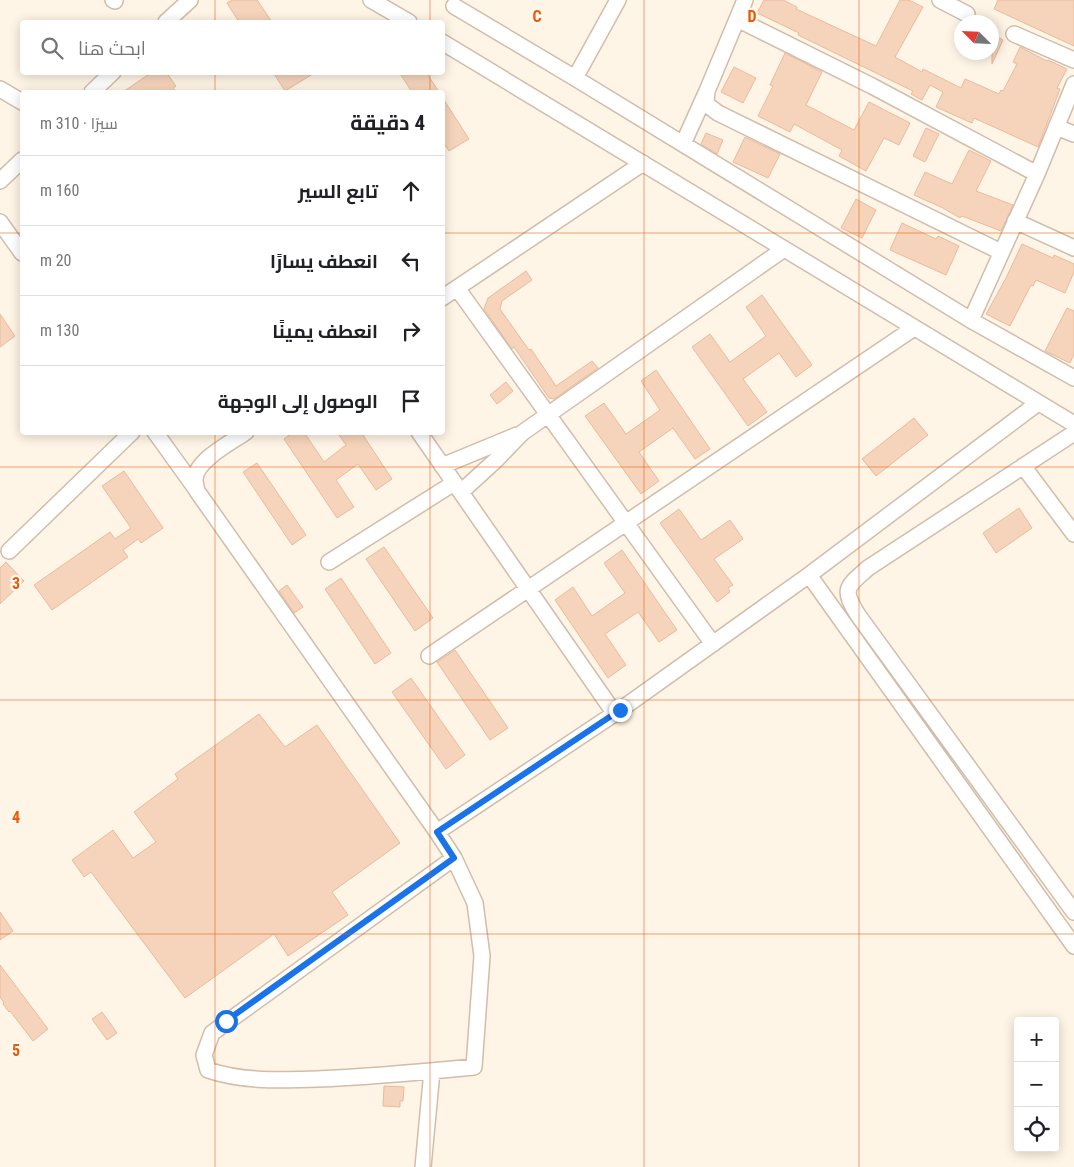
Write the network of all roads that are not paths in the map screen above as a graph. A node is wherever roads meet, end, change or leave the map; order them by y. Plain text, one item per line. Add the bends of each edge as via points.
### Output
1 (190, 0) edge
2 (371, 0) edge
3 (618, 0) edge
4 (745, 0) edge
5 (940, 0) edge
6 (454, 6) dead end
7 (967, 14) dead end
8 (737, 19) junction
9 (168, 20) edge
10 (406, 20) edge
11 (1014, 34) dead end
12 (445, 44) edge
13 (1074, 60) edge
14 (110, 75) edge
15 (574, 78) junction
16 (1074, 84) edge
17 (0, 89) edge
18 (94, 90) edge
19 (707, 91) junction
20 (20, 101) edge
21 (1056, 127) junction
22 (1074, 134) edge
23 (683, 144) junction
24 (20, 162) edge
25 (643, 163) junction
26 (1037, 174) junction
27 (0, 181) edge
28 (1015, 221) junction
29 (0, 222) edge
30 (1074, 248) edge
31 (784, 249) junction
32 (20, 250) edge
33 (1001, 252) junction
34 (457, 288) junction
35 (445, 296) edge
36 (974, 322) junction
37 (914, 328) junction
38 (1073, 376) edge
39 (1038, 403) junction
40 (548, 415) junction
41 (1074, 424) edge
42 (522, 433) junction
43 (1074, 433) edge
44 (129, 435) edge
45 (156, 435) edge
46 (242, 435) edge
47 (421, 435) edge
48 (442, 466) junction
49 (1023, 466) junction
50 (458, 488) junction
51 (197, 491) junction
52 (625, 522) junction
53 (1074, 534) edge
54 (8, 551) dead end
55 (329, 562) dead end
56 (809, 575) junction
57 (527, 588) junction
58 (713, 644) junction
59 (429, 656) dead end
60 (614, 714) junction
61 (437, 832) junction
62 (454, 858) junction
63 (1074, 912) edge
64 (1074, 946) edge
65 (432, 1071) junction
66 (423, 1167) edge

1 - 9 street
2 - 10 street
3 - 15 street
4 - 8 street
5 - 7 street
6 - 15 street
8 - 19 street
8 - 26 street
11 - 13 street
12 - 25 street
14 - 18 street
15 - 23 street
16 - 21 street
17 - 20 street
19 - 23 street
19 - 33 street via 706,104 718,113
21 - 22 street
21 - 26 street
23 - 36 street
24 - 27 street
25 - 31 street
25 - 34 street
26 - 28 street
28 - 30 street
28 - 33 street
29 - 32 street
31 - 37 street
31 - 40 street
33 - 36 street via 974,312
34 - 35 street
34 - 40 street
36 - 38 street
37 - 39 street
37 - 52 street
39 - 41 street
39 - 56 street
40 - 42 street
40 - 52 street
42 - 48 street
42 - 50 street via 496,460
43 - 49 street
44 - 54 street
45 - 51 street
46 - 51 street via 206,459 197,470
47 - 48 street
48 - 50 street
49 - 53 street
49 - 63 street via 868,568 850,584 847,594 858,615
50 - 55 street
50 - 57 street
51 - 61 street
52 - 57 street
52 - 58 street
56 - 58 street
56 - 64 street
57 - 59 street
57 - 60 street
58 - 60 street
60 - 61 street
61 - 62 street
62 - 65 street via 475,903 482,956 474,1067
62 - 65 street via 212,1032 204,1055 208,1070 257,1080 366,1077
65 - 66 street

